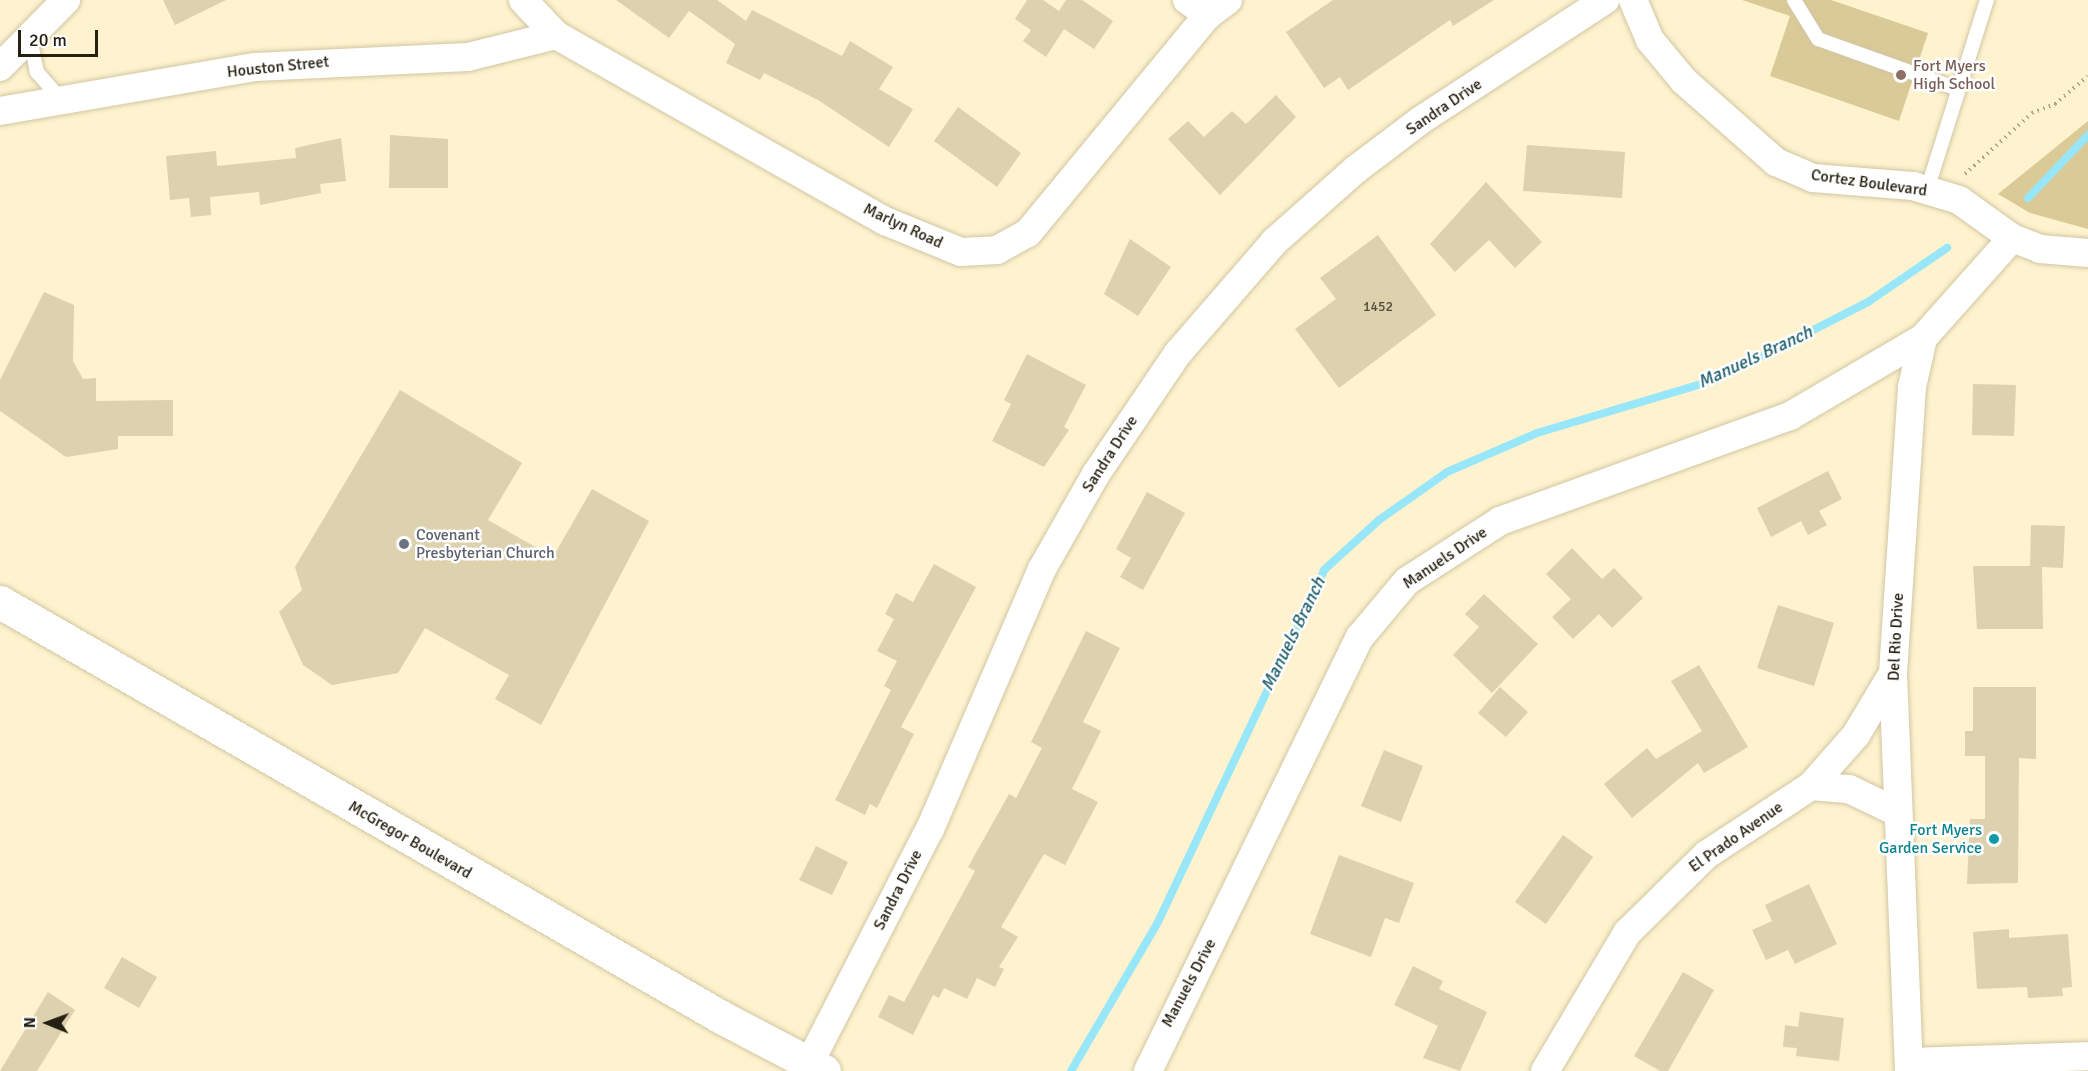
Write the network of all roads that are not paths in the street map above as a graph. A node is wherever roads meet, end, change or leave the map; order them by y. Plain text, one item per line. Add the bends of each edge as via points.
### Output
1 (66, 0) edge
2 (523, 0) edge
3 (1633, 0) edge
4 (1794, 0) edge
5 (1987, 0) edge
6 (1597, 3) edge
7 (1208, 5) edge
8 (556, 35) junction
9 (30, 37) junction
10 (1650, 40) junction
11 (0, 67) edge
12 (1955, 88) junction
13 (63, 102) junction
14 (0, 111) edge
15 (1935, 193) junction
16 (2012, 238) junction
17 (2088, 254) edge
18 (1923, 338) junction
19 (0, 602) edge
20 (1893, 673) junction
21 (1811, 786) junction
22 (1895, 811) junction
23 (2088, 1056) edge
24 (1910, 1066) edge
25 (817, 1067) edge
26 (1148, 1071) edge
27 (1545, 1071) edge

1 - 9 street
2 - 8 street, Marlyn Road
3 - 10 street, Cortez Boulevard
4 - 12 lane via 1818,39
5 - 12 lane
6 - 10 street, Cortez Boulevard
6 - 25 street, Sandra Drive via 1421,120 1348,176 1274,242 1178,353 1096,474 1042,569 930,829
7 - 8 street, Marlyn Road via 1028,233 997,250 961,252 885,221
8 - 13 street, Houston Street via 468,57 255,67
9 - 11 street
9 - 13 lane via 37,72
10 - 15 street, Cortez Boulevard via 1733,128 1776,162 1813,178
12 - 15 lane
13 - 14 street, Houston Street
15 - 16 street, Cortez Boulevard via 1959,200
16 - 17 street, Cortez Boulevard via 2040,249
16 - 18 street
18 - 20 street, Del Rio Drive via 1907,443
18 - 26 street, Manuels Drive via 1790,416 1500,521 1407,581 1360,637
19 - 25 main road, McGregor Boulevard via 715,1014
20 - 21 street, El Prado Avenue via 1856,735
20 - 22 street, Del Rio Drive
21 - 22 street via 1849,789
21 - 27 street, El Prado Avenue via 1706,855 1649,908 1604,966
22 - 24 street, Del Rio Drive
23 - 24 street

